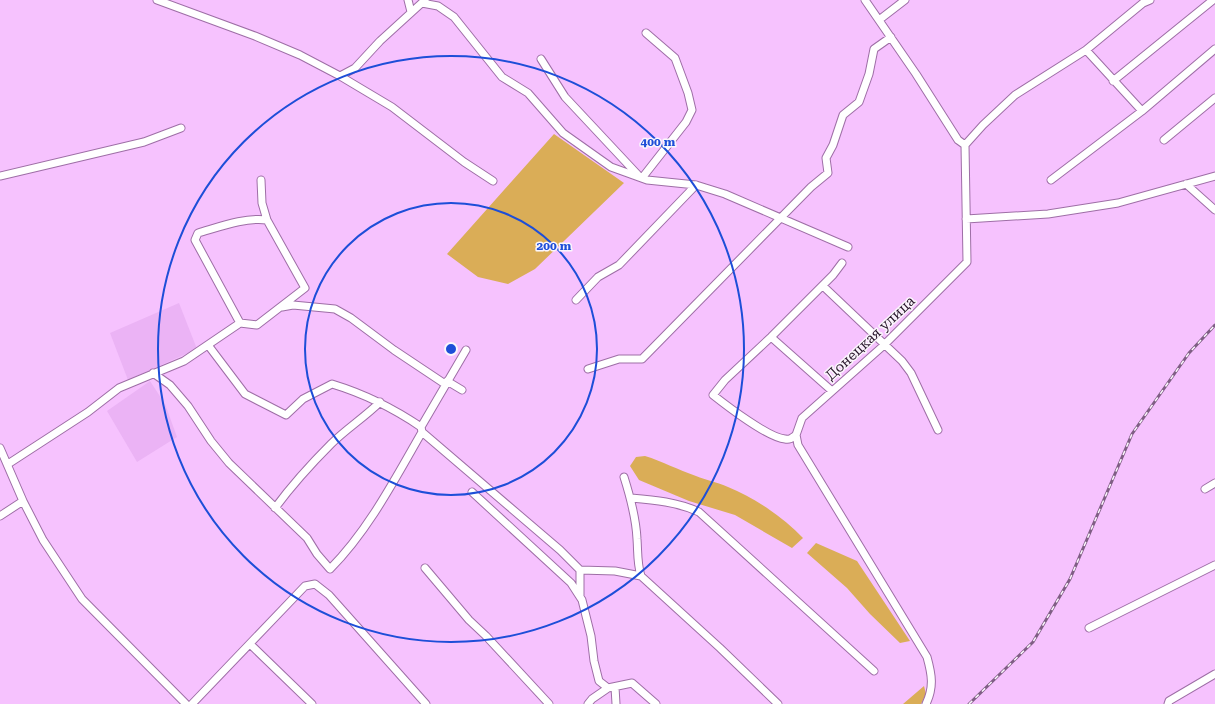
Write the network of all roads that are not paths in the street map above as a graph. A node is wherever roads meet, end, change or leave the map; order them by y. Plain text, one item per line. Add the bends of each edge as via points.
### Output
1 (157, 0) edge
2 (408, 0) edge
3 (865, 0) edge
4 (905, 0) edge
5 (1150, 0) edge
6 (1213, 0) edge
7 (424, 1) edge
8 (411, 12) junction
9 (879, 20) junction
10 (646, 33) dead end
11 (891, 37) junction
12 (1215, 49) edge
13 (1086, 50) junction
14 (541, 59) dead end
15 (340, 76) junction
16 (1113, 81) junction
17 (1215, 98) edge
18 (1142, 111) junction
19 (181, 128) dead end
20 (1164, 140) dead end
21 (965, 146) junction
22 (0, 176) edge
23 (1215, 176) edge
24 (641, 177) junction
25 (261, 180) dead end
26 (1051, 180) dead end
27 (493, 181) dead end
28 (1186, 184) junction
29 (696, 186) junction
30 (1215, 210) edge
31 (780, 218) junction
32 (966, 219) junction
33 (267, 220) junction
34 (848, 247) dead end
35 (842, 263) dead end
36 (822, 286) junction
37 (576, 300) dead end
38 (281, 307) junction
39 (240, 323) junction
40 (771, 337) junction
41 (208, 345) junction
42 (884, 345) junction
43 (466, 350) dead end
44 (588, 368) dead end
45 (153, 373) junction
46 (446, 383) junction
47 (462, 390) dead end
48 (832, 391) junction
49 (380, 402) junction
50 (421, 429) junction
51 (938, 430) dead end
52 (796, 435) junction
53 (0, 448) edge
54 (8, 464) junction
55 (624, 477) dead end
56 (1215, 483) edge
57 (1205, 489) dead end
58 (472, 492) dead end
59 (631, 498) junction
60 (23, 501) junction
61 (275, 508) junction
62 (0, 516) edge
63 (1215, 565) edge
64 (425, 568) dead end
65 (580, 570) junction
66 (641, 576) junction
67 (580, 596) junction
68 (1089, 628) dead end
69 (250, 644) junction
70 (874, 671) dead end
71 (1215, 674) edge
72 (612, 687) junction
73 (186, 704) edge
74 (192, 704) edge
75 (312, 704) edge
76 (426, 704) edge
77 (549, 704) edge
78 (588, 704) edge
79 (616, 704) edge
80 (656, 704) edge
81 (778, 704) edge
82 (926, 704) edge
83 (1168, 704) edge

1 - 15 street via 255,36
2 - 8 street
3 - 9 street
4 - 9 street
5 - 13 street
6 - 16 street
7 - 8 street
7 - 24 street via 438,6 454,17 502,77 528,94 563,133 611,167
8 - 15 street via 355,68
9 - 11 street
10 - 24 street via 674,58 692,110 686,122
11 - 21 street via 958,140
11 - 31 street via 874,49 859,102 843,115 826,158 828,173
12 - 18 street
13 - 16 street
13 - 21 street via 1015,95
14 - 24 street via 565,98
15 - 27 street via 392,107
16 - 18 street
17 - 20 street
18 - 26 street
19 - 22 street via 144,142
21 - 32 street
23 - 28 street
24 - 29 street
25 - 33 street via 262,203
28 - 30 street
28 - 32 street via 1118,203 1048,214
29 - 31 street via 725,194
29 - 37 street via 619,265 598,277
31 - 34 street
31 - 44 street via 642,359 619,359
32 - 42 street, Донецкая улица via 967,262
33 - 38 street via 305,288
33 - 39 street via 236,223 198,233 195,240
35 - 36 street
36 - 40 street
36 - 42 street
38 - 39 street via 257,325
38 - 46 street via 294,305 335,309
39 - 41 street
40 - 48 street
40 - 52 street via 724,380 713,395 762,429 784,440
41 - 45 street via 184,361
41 - 49 street via 245,394 286,415 303,400 332,384
42 - 48 street, Донецкая улица
42 - 51 street via 911,373
43 - 46 street
45 - 54 street via 119,388 88,412
45 - 61 street via 170,385 229,463
46 - 47 street
46 - 50 street
48 - 52 street, Донецкая улица via 802,418
49 - 50 street
49 - 61 street via 331,444
50 - 61 street via 371,516 343,556 330,569 307,538
50 - 65 street
52 - 82 street via 802,452 927,657 932,678
53 - 54 street
54 - 60 street
55 - 59 street
56 - 57 street
58 - 67 street via 571,582
59 - 66 street via 637,538 637,563
59 - 70 street via 665,501 684,505 698,512
60 - 62 street
60 - 73 street via 43,540 82,599
63 - 68 street
64 - 77 street via 469,620
65 - 66 street via 615,571
65 - 67 street
66 - 81 street
67 - 72 street via 591,636 599,681
69 - 74 street
69 - 75 street
69 - 76 street via 305,586 315,584 329,595
71 - 83 street
72 - 78 street
72 - 79 street
72 - 80 street via 632,683

